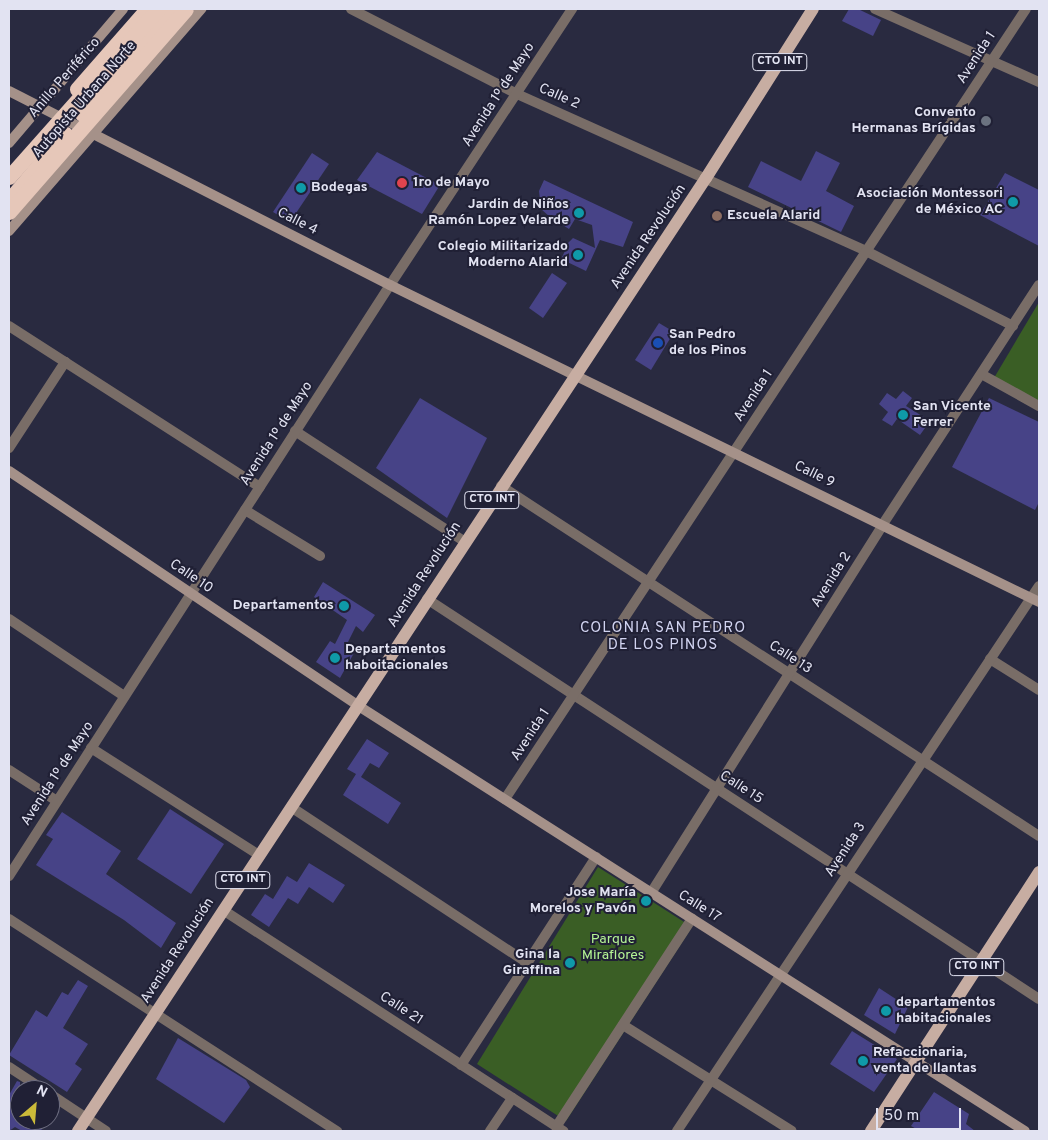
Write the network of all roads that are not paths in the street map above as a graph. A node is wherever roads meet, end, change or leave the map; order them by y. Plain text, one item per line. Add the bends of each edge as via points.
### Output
1 (123, 9) edge
2 (147, 9) edge
3 (158, 9) edge
4 (173, 9) edge
5 (186, 9) edge
6 (201, 9) edge
7 (350, 9) edge
8 (572, 9) edge
9 (813, 9) edge
10 (875, 9) edge
11 (1026, 9) edge
12 (992, 60) junction
13 (1039, 82) edge
14 (9, 91) edge
15 (517, 94) junction
16 (41, 106) junction
17 (92, 133) junction
18 (9, 144) edge
19 (9, 168) edge
20 (9, 177) edge
21 (706, 178) junction
22 (9, 200) edge
23 (9, 212) edge
24 (9, 231) edge
25 (866, 251) junction
26 (390, 285) junction
27 (1039, 285) edge
28 (9, 326) edge
29 (1013, 326) junction
30 (65, 362) junction
31 (575, 375) junction
32 (983, 375) junction
33 (1039, 406) edge
34 (295, 431) junction
35 (9, 448) edge
36 (734, 451) junction
37 (9, 471) edge
38 (501, 486) junction
39 (260, 487) junction
40 (245, 510) junction
41 (883, 524) junction
42 (465, 542) junction
43 (320, 556) dead end
44 (648, 582) junction
45 (1039, 586) edge
46 (191, 593) junction
47 (427, 599) junction
48 (1036, 600) edge
49 (9, 619) edge
50 (990, 659) junction
51 (789, 674) junction
52 (1039, 690) edge
53 (574, 695) junction
54 (124, 696) junction
55 (357, 705) junction
56 (91, 748) junction
57 (922, 760) junction
58 (9, 770) edge
59 (717, 789) junction
60 (505, 799) junction
61 (57, 802) junction
62 (290, 807) junction
63 (1039, 836) edge
64 (259, 855) junction
65 (596, 857) junction
66 (1039, 872) edge
67 (847, 873) junction
68 (9, 876) edge
69 (651, 893) junction
70 (223, 910) junction
71 (692, 918) junction
72 (9, 919) edge
73 (981, 961) junction
74 (528, 963) junction
75 (780, 975) junction
76 (1039, 999) edge
77 (154, 1014) junction
78 (623, 1025) junction
79 (915, 1063) junction
80 (461, 1065) junction
81 (9, 1067) edge
82 (712, 1079) junction
83 (29, 1080) edge
84 (512, 1098) junction
85 (60, 1101) edge
86 (86, 1118) junction
87 (560, 1129) edge
88 (78, 1131) edge
89 (106, 1131) edge
90 (338, 1131) edge
91 (490, 1131) edge
92 (677, 1131) edge
93 (792, 1131) edge
94 (871, 1131) edge
95 (1026, 1131) edge

1 - 16 street
2 - 19 highway, Anillo Periférico
3 - 20 highway, Autopista Urbana Norte, bridge
4 - 22 highway
5 - 23 highway, Autopista Urbana Norte, bridge
6 - 17 street
7 - 15 street, Calle 2
8 - 15 street, Avenida 1º de Mayo
9 - 21 main road, Avenida Revolución / CTO INT
10 - 12 street
11 - 12 street, Avenida 1
12 - 13 street
12 - 25 street, Avenida 1
14 - 16 street, Calle 4
15 - 21 street, Calle 2
15 - 26 street, Avenida 1º de Mayo
16 - 17 street, Calle 4
16 - 18 street
17 - 24 street
17 - 26 street, Calle 4
21 - 25 street, Calle 2
21 - 31 main road, Avenida Revolución / CTO INT
25 - 29 street, Calle 2
25 - 36 street, Avenida 1
26 - 31 street, Calle 4
26 - 34 street, Avenida 1º de Mayo
27 - 29 street, Avenida 2
28 - 30 street
29 - 32 street, Avenida 2
30 - 35 street
30 - 39 street
31 - 36 street, Calle 9
31 - 38 main road, Avenida Revolución / CTO INT
32 - 33 street
32 - 41 street, Avenida 2
34 - 39 street, Avenida 1º de Mayo
34 - 42 street
36 - 41 street, Calle 9
36 - 44 street, Avenida 1
37 - 46 street, Calle 10
38 - 42 main road, Avenida Revolución / CTO INT
38 - 44 street, Calle 13
39 - 40 street, Avenida 1º de Mayo
40 - 43 street
40 - 46 street, Avenida 1º de Mayo
41 - 48 street, Calle 9
41 - 51 street, Avenida 2
42 - 47 main road, Avenida Revolución / CTO INT
44 - 51 street, Calle 13
44 - 53 street, Avenida 1
45 - 48 street, Avenida 3
46 - 54 street, Avenida 1º de Mayo
46 - 55 street, Calle 10
47 - 53 street, Calle 15
47 - 55 main road, Avenida Revolución / CTO INT
48 - 50 street, Avenida 3
49 - 54 street
50 - 52 street
50 - 57 street, Avenida 3
51 - 57 street, Calle 13
51 - 59 street, Avenida 2
53 - 59 street, Calle 15
53 - 60 street, Avenida 1
54 - 56 street, Avenida 1º de Mayo
55 - 60 street, Calle 17
55 - 62 main road, Avenida Revolución / CTO INT
56 - 61 street, Avenida 1º de Mayo
56 - 64 street
57 - 63 street, Calle 13
57 - 67 street, Avenida 3
58 - 61 street
59 - 67 street, Calle 15
59 - 69 street, Avenida 2
60 - 65 street, Calle 17
61 - 68 street, Avenida 1º de Mayo
62 - 64 main road, Avenida Revolución / CTO INT
62 - 74 street
64 - 70 main road, Avenida Revolución / CTO INT
65 - 69 street, Calle 17
65 - 74 street
66 - 73 main road, CTO INT
67 - 73 street, Calle 15
67 - 75 street, Avenida 3
69 - 71 street, Calle 17
70 - 77 main road, Avenida Revolución / CTO INT
70 - 80 street, Calle 21
71 - 75 street, Calle 17
71 - 78 street
72 - 77 street
73 - 76 street, Calle 15
73 - 79 main road, CTO INT
74 - 80 street
75 - 79 street, Calle 17
75 - 82 street, Avenida 3
77 - 86 main road, Avenida Revolución / CTO INT
77 - 90 street
78 - 82 street
78 - 87 street
79 - 94 main road, CTO INT
79 - 95 street, Calle 17
80 - 84 street, Calle 21
81 - 83 street
82 - 92 street, Avenida 3
82 - 93 street
84 - 87 street, Calle 21
84 - 91 street
85 - 86 street
86 - 88 main road, Avenida Revolución / CTO INT
86 - 89 street

